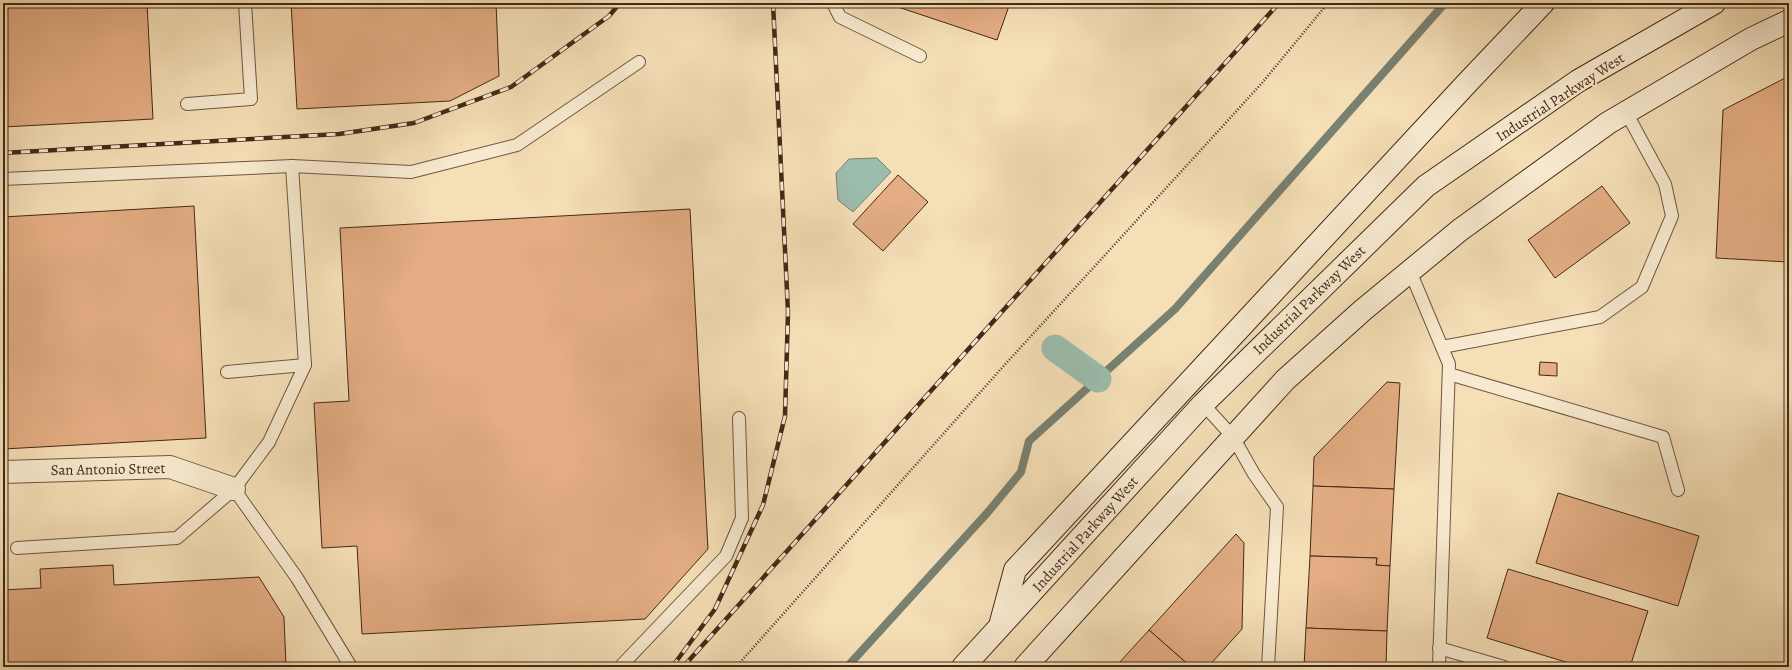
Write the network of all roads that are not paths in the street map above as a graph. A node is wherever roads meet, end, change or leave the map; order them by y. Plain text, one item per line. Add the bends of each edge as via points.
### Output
1 (245, 3) edge
2 (833, 3) edge
3 (1543, 3) edge
4 (1714, 3) edge
5 (1789, 21) edge
6 (920, 56) dead end
7 (639, 62) dead end
8 (187, 104) dead end
9 (1626, 112) junction
10 (292, 166) junction
11 (3, 179) edge
12 (1410, 271) junction
13 (1442, 347) junction
14 (305, 365) junction
15 (228, 372) dead end
16 (1449, 374) junction
17 (1203, 404) junction
18 (739, 418) dead end
19 (1232, 437) junction
20 (3, 472) edge
21 (234, 489) junction
22 (1678, 490) dead end
23 (17, 548) dead end
24 (1000, 627) junction
25 (1439, 648) junction
26 (352, 667) edge
27 (620, 667) edge
28 (963, 667) edge
29 (1025, 667) edge
30 (1268, 667) edge
31 (1439, 667) edge
32 (1504, 667) edge

1 - 8 lane via 251,99
2 - 6 lane via 840,17
3 - 24 main road via 1015,570
4 - 17 main road, Industrial Parkway West via 1578,81 1426,186
5 - 9 main road via 1750,39
7 - 10 lane via 517,145 411,172
9 - 12 main road via 1460,230
9 - 13 lane via 1665,184 1672,216 1642,287 1600,317
10 - 11 lane
10 - 14 lane
12 - 13 lane
12 - 19 main road via 1285,380
13 - 16 lane via 1449,364
14 - 15 lane
14 - 21 lane via 269,442
16 - 22 lane via 1663,437
16 - 25 lane
17 - 19 lane
17 - 24 main road, Industrial Parkway West
18 - 27 lane via 742,518 726,556
19 - 29 main road
19 - 30 lane via 1277,507
20 - 21 main road, San Antonio Street via 170,467
21 - 23 lane via 177,538
21 - 26 lane via 297,578
24 - 28 main road, Industrial Parkway West
25 - 31 lane
25 - 32 lane

